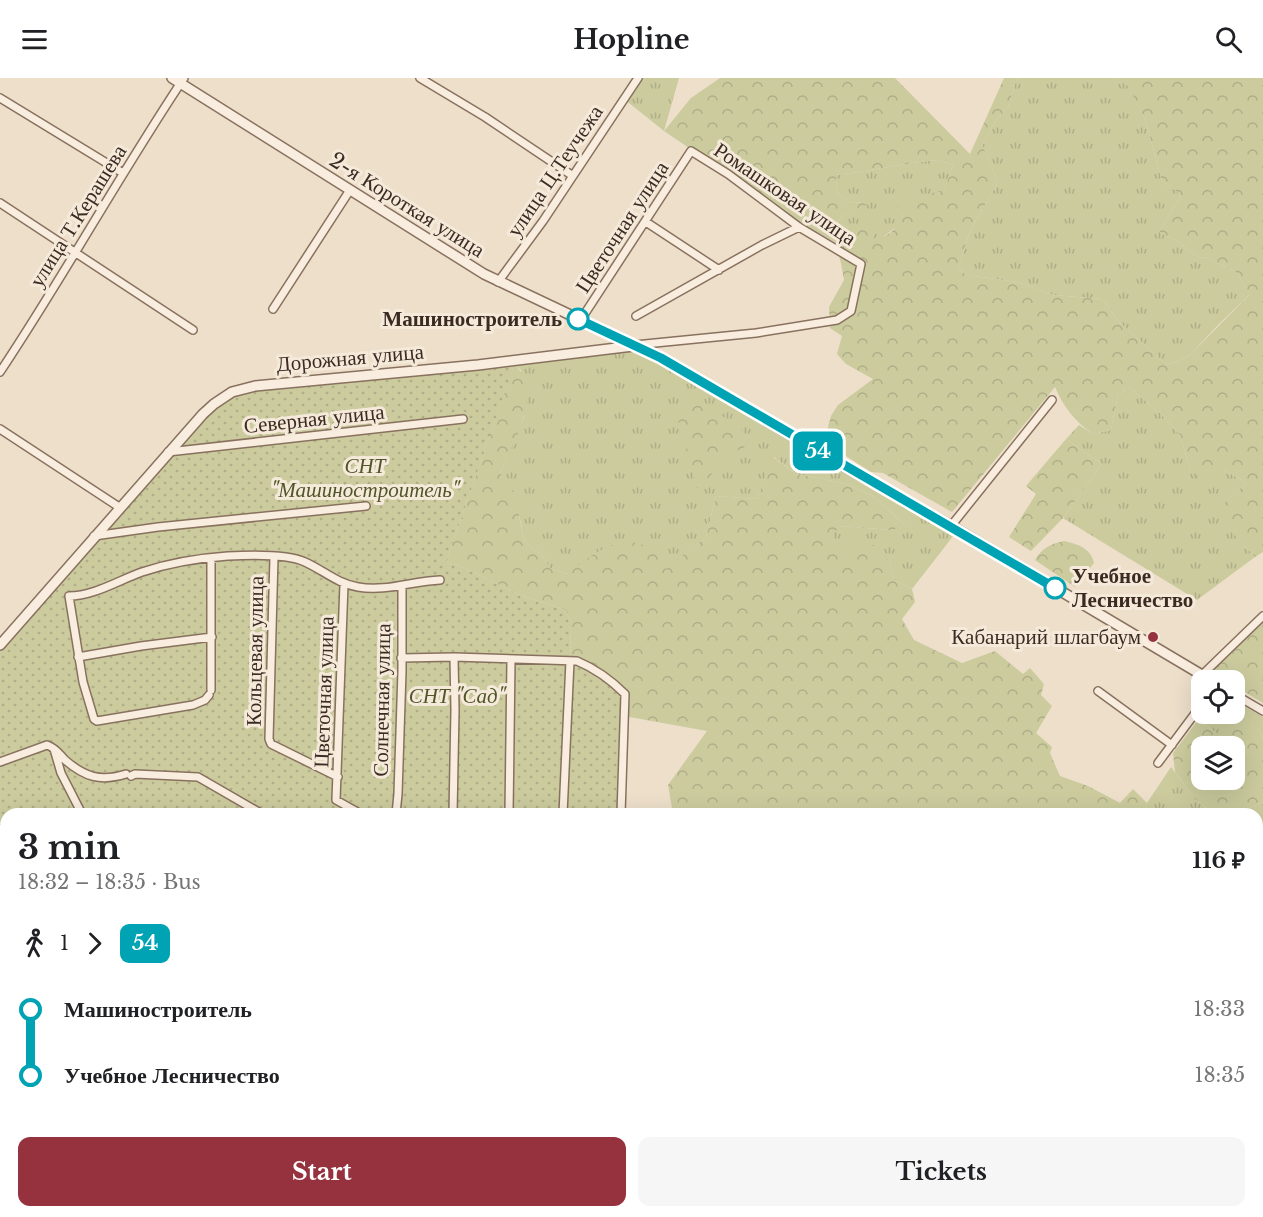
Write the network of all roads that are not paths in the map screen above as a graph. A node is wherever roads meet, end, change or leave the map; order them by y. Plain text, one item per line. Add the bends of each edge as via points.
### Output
1 (420, 78) edge
2 (638, 78) edge
3 (179, 80) edge
4 (0, 98) edge
5 (691, 151) joint
6 (123, 173) junction
7 (573, 176) junction
8 (350, 190) junction
9 (0, 203) edge
10 (646, 222) junction
11 (799, 227) junction
12 (76, 253) junction
13 (719, 270) junction
14 (498, 282) junction
15 (273, 309) dead end
16 (636, 316) dead end
17 (580, 321) junction
18 (600, 329) junction
19 (193, 330) dead end
20 (633, 346) junction
21 (595, 350) junction
22 (0, 372) edge
23 (1052, 400) dead end
24 (463, 418) dead end
25 (0, 429) edge
26 (168, 452) junction
27 (366, 506) dead end
28 (119, 507) junction
29 (951, 526) junction
30 (94, 536) junction
31 (274, 556) junction
32 (211, 558) junction
33 (440, 580) dead end
34 (344, 584) junction
35 (402, 586) junction
36 (1263, 616) edge
37 (212, 637) junction
38 (0, 645) edge
39 (78, 657) junction
40 (454, 657) junction
41 (401, 658) junction
42 (511, 660) junction
43 (570, 661) junction
44 (1194, 670) edge
45 (1207, 670) edge
46 (1098, 691) dead end
47 (1245, 700) edge
48 (1263, 711) edge
49 (1191, 719) edge
50 (1172, 745) junction
51 (53, 747) junction
52 (0, 762) edge
53 (1158, 763) dead end
54 (338, 777) junction
55 (79, 808) edge
56 (252, 808) edge
57 (350, 808) edge
58 (397, 808) edge
59 (453, 808) edge
60 (508, 808) edge
61 (564, 808) edge
62 (621, 808) edge

1 - 7 street
2 - 7 street, улица Ц.Теучежа
3 - 6 street, улица Т.Керашева
3 - 8 street, 2-я Короткая улица
4 - 6 street
5 - 10 street, Цветочная улица
5 - 11 street, Ромашковая улица
6 - 12 street, улица Т.Керашева
7 - 14 street, улица Ц.Теучежа
8 - 14 street, 2-я Короткая улица
8 - 15 street
9 - 12 street
10 - 13 street
10 - 17 street, Цветочная улица
11 - 13 street
11 - 20 street, Ромашковая улица via 861,264 851,311 837,320
12 - 19 street
12 - 22 street, улица Т.Керашева
13 - 16 street
14 - 17 street, 2-я Короткая улица
17 - 18 street, 2-я Короткая улица
18 - 20 street, 2-я Короткая улица
18 - 21 street via 602,340
20 - 21 street, Дорожная улица
20 - 29 street via 661,358
21 - 26 street, Дорожная улица via 239,389 214,404
23 - 29 street
24 - 26 street, Северная улица
25 - 28 street
26 - 28 street, Дорожная улица
27 - 30 street
28 - 30 street, Дорожная улица
29 - 44 street
30 - 38 street, Дорожная улица
31 - 32 street
31 - 34 street via 302,560
31 - 54 street, Кольцевая улица via 269,739 271,744
32 - 37 street
32 - 39 street via 166,565 92,592 69,596
33 - 35 street
34 - 35 street via 375,589
34 - 54 street, Цветочная улица
35 - 41 street, Солнечная улица
36 - 45 street
37 - 39 street
37 - 39 street via 210,692 205,700 97,721
40 - 41 street
40 - 42 street
40 - 59 street
41 - 58 street, Солнечная улица
42 - 43 street
42 - 60 street
43 - 61 street
43 - 62 street via 592,667 625,694
46 - 50 street
47 - 48 street
49 - 50 street
50 - 53 street
51 - 52 street via 47,745
51 - 55 street
51 - 56 street via 75,768 102,779 135,774 198,777
54 - 57 street, Цветочная улица via 336,800

